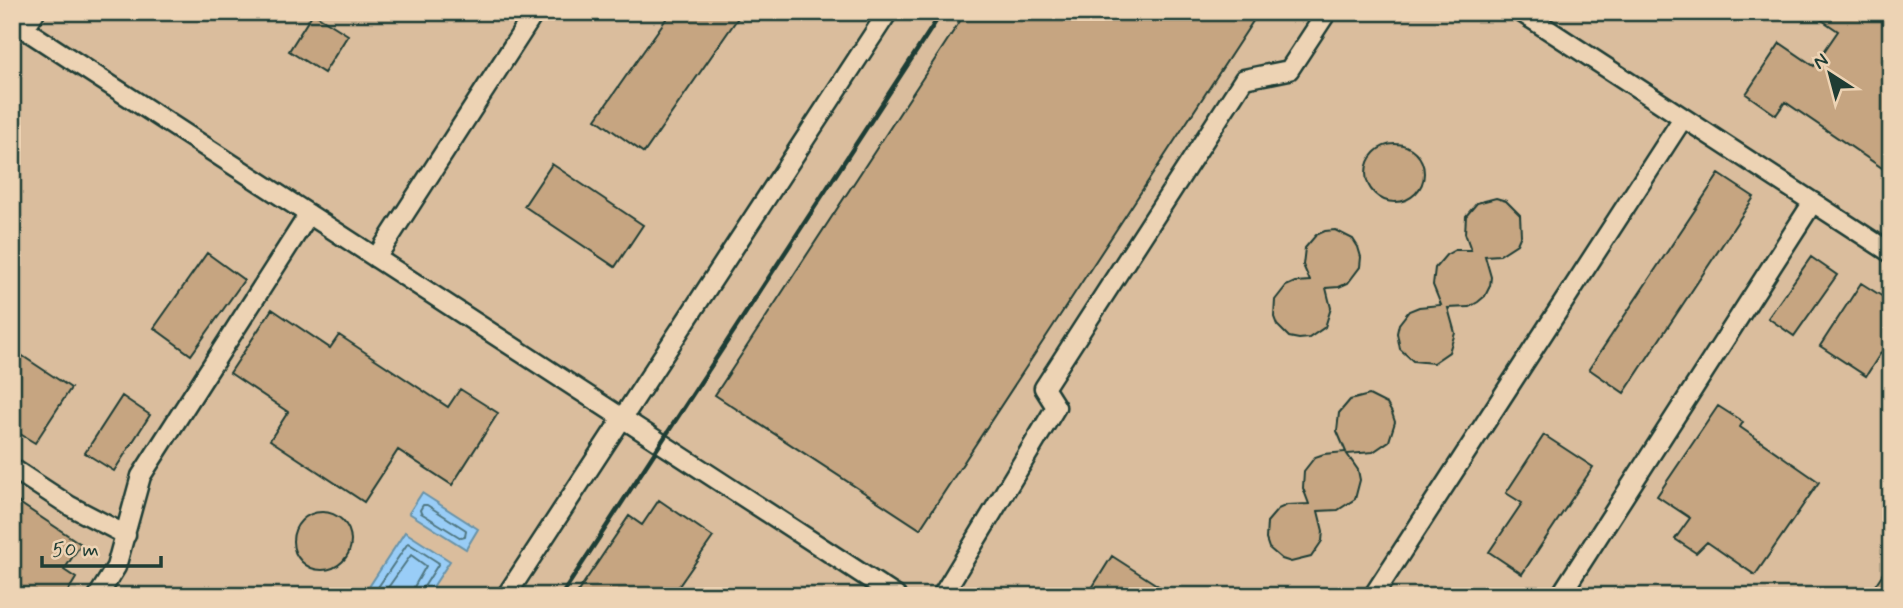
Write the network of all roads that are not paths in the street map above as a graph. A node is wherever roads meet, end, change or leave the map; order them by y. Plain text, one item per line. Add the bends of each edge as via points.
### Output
1 (35, 12) edge
2 (536, 12) edge
3 (888, 12) edge
4 (1327, 12) edge
5 (1521, 12) edge
6 (18, 25) edge
7 (1683, 117) junction
8 (1813, 202) junction
9 (309, 214) junction
10 (1891, 253) edge
11 (376, 258) junction
12 (622, 418) junction
13 (12, 468) edge
14 (126, 535) junction
15 (98, 596) edge
16 (506, 596) edge
17 (895, 596) edge
18 (942, 596) edge
19 (1373, 596) edge
20 (1560, 596) edge

1 - 6 lane
2 - 11 lane
3 - 12 lane
4 - 18 lane via 1289,70 1244,79 1044,388 1056,407
5 - 7 lane
6 - 9 lane
7 - 8 lane
7 - 19 lane
8 - 10 lane
8 - 20 lane
9 - 11 lane
9 - 14 lane via 141,476
11 - 12 lane
12 - 16 lane
12 - 17 lane
13 - 14 lane
14 - 15 lane via 117,567

